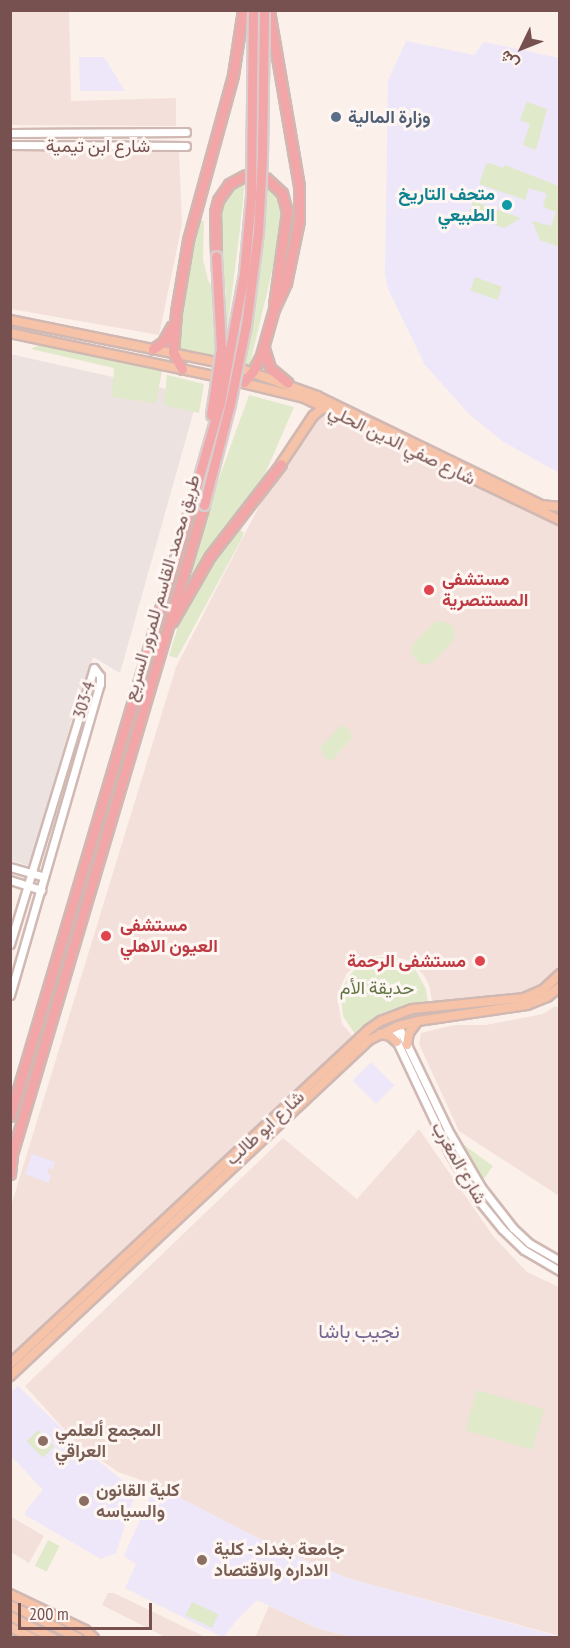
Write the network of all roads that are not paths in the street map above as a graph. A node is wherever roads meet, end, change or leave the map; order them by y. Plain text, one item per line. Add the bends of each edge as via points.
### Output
1 (243, 10) edge
2 (253, 10) edge
3 (264, 10) edge
4 (269, 10) edge
5 (186, 132) dead end
6 (10, 133) edge
7 (10, 145) edge
8 (186, 146) dead end
9 (246, 175) dead end
10 (266, 178) dead end
11 (274, 309) junction
12 (176, 312) junction
13 (10, 320) edge
14 (10, 333) edge
15 (118, 341) junction
16 (263, 346) junction
17 (153, 349) junction
18 (173, 352) junction
19 (116, 354) junction
20 (216, 362) dead end
21 (182, 369) junction
22 (242, 369) dead end
23 (253, 371) junction
24 (214, 376) dead end
25 (242, 382) joint
26 (288, 383) junction
27 (304, 398) junction
28 (324, 407) junction
29 (307, 425) junction
30 (205, 458) junction
31 (281, 464) joint
32 (560, 507) edge
33 (560, 520) edge
34 (167, 629) junction
35 (72, 740) junction
36 (83, 744) junction
37 (52, 806) junction
38 (64, 810) junction
39 (10, 867) edge
40 (32, 873) junction
41 (44, 877) junction
42 (10, 880) edge
43 (28, 886) junction
44 (41, 890) junction
45 (10, 944) edge
46 (560, 974) edge
47 (560, 987) edge
48 (10, 995) edge
49 (474, 1002) junction
50 (381, 1021) junction
51 (418, 1021) junction
52 (396, 1026) junction
53 (379, 1034) junction
54 (397, 1042) junction
55 (407, 1045) junction
56 (10, 1116) edge
57 (463, 1157) junction
58 (12, 1158) edge
59 (454, 1162) junction
60 (10, 1174) edge
61 (560, 1261) edge
62 (560, 1271) edge
63 (10, 1364) edge
64 (10, 1376) edge
65 (10, 1594) edge
66 (10, 1605) edge
67 (10, 1616) edge
68 (10, 1627) edge
69 (33, 1638) edge
70 (53, 1638) edge
71 (79, 1638) edge
72 (94, 1638) edge

1 - 12 highway via 235,65 188,240
2 - 30 highway, طريق محمد القاسم للمرور السريع, bridge via 252,167 244,273 220,403
3 - 34 highway, طريق محمد القاسم للمرور السريع, bridge via 258,232 246,325 204,505
4 - 11 highway via 299,186 299,221 286,283
5 - 6 street, شارع ابن تيمية
7 - 8 street, شارع ابن تيمية
9 - 30 highway, bridge via 229,184 215,212 222,348
10 - 11 highway via 282,193 287,212
11 - 16 highway
12 - 17 highway via 167,336
12 - 18 highway
13 - 15 main road
14 - 19 main road
15 - 17 main road
15 - 19 main road
16 - 23 highway
16 - 26 highway via 270,368
17 - 18 main road
18 - 20 main road
18 - 21 highway
19 - 21 main road
21 - 24 main road
22 - 23 main road, شارع صفي الدين الحلي
23 - 25 highway
23 - 26 main road, شارع صفي الدين الحلي
25 - 27 main road, شارع صفي الدين الحلي
26 - 27 main road
26 - 32 main road, شارع صفي الدين الحلي via 541,505
27 - 28 main road, شارع صفي الدين الحلي
27 - 29 main road
28 - 29 main road
28 - 33 main road, شارع صفي الدين الحلي
29 - 31 main road
30 - 56 highway, طريق محمد القاسم للمرور السريع, bridge
31 - 34 highway via 210,556
34 - 58 highway, طريق محمد القاسم للمرور السريع
35 - 36 street
35 - 36 street, 303-4 via 94,668 100,684
35 - 37 street, 303-4
36 - 38 street, 303-4
37 - 38 street
37 - 40 street, 303-4
38 - 41 street, 303-4
39 - 40 street
40 - 41 street
40 - 43 street, 303-4
41 - 44 street, 303-4
42 - 43 street
43 - 44 street
43 - 45 street, 303-4
44 - 48 street, 303-4
46 - 49 main road, شارع ابو طالب via 544,989 524,998
47 - 51 main road, شارع ابو طالب via 527,1005
49 - 50 main road, شارع ابو طالب via 413,1009
49 - 52 main road via 411,1017
50 - 52 main road
50 - 63 main road, شارع ابو طالب via 356,1040
51 - 52 main road, شارع ابو طالب
51 - 55 main road via 409,1033
52 - 53 main road, شارع ابو طالب
52 - 54 street, شارع المغرب
52 - 55 street, شارع المغرب
53 - 54 main road
53 - 64 main road, شارع ابو طالب
54 - 59 street, شارع المغرب
55 - 57 street, شارع المغرب
57 - 59 street
57 - 61 street, شارع المغرب via 513,1228 529,1243
58 - 60 highway, طريق محمد القاسم للمرور السريع
59 - 62 street, شارع المغرب via 502,1229 524,1250
65 - 72 main road
66 - 71 main road
67 - 70 main road
68 - 69 main road

